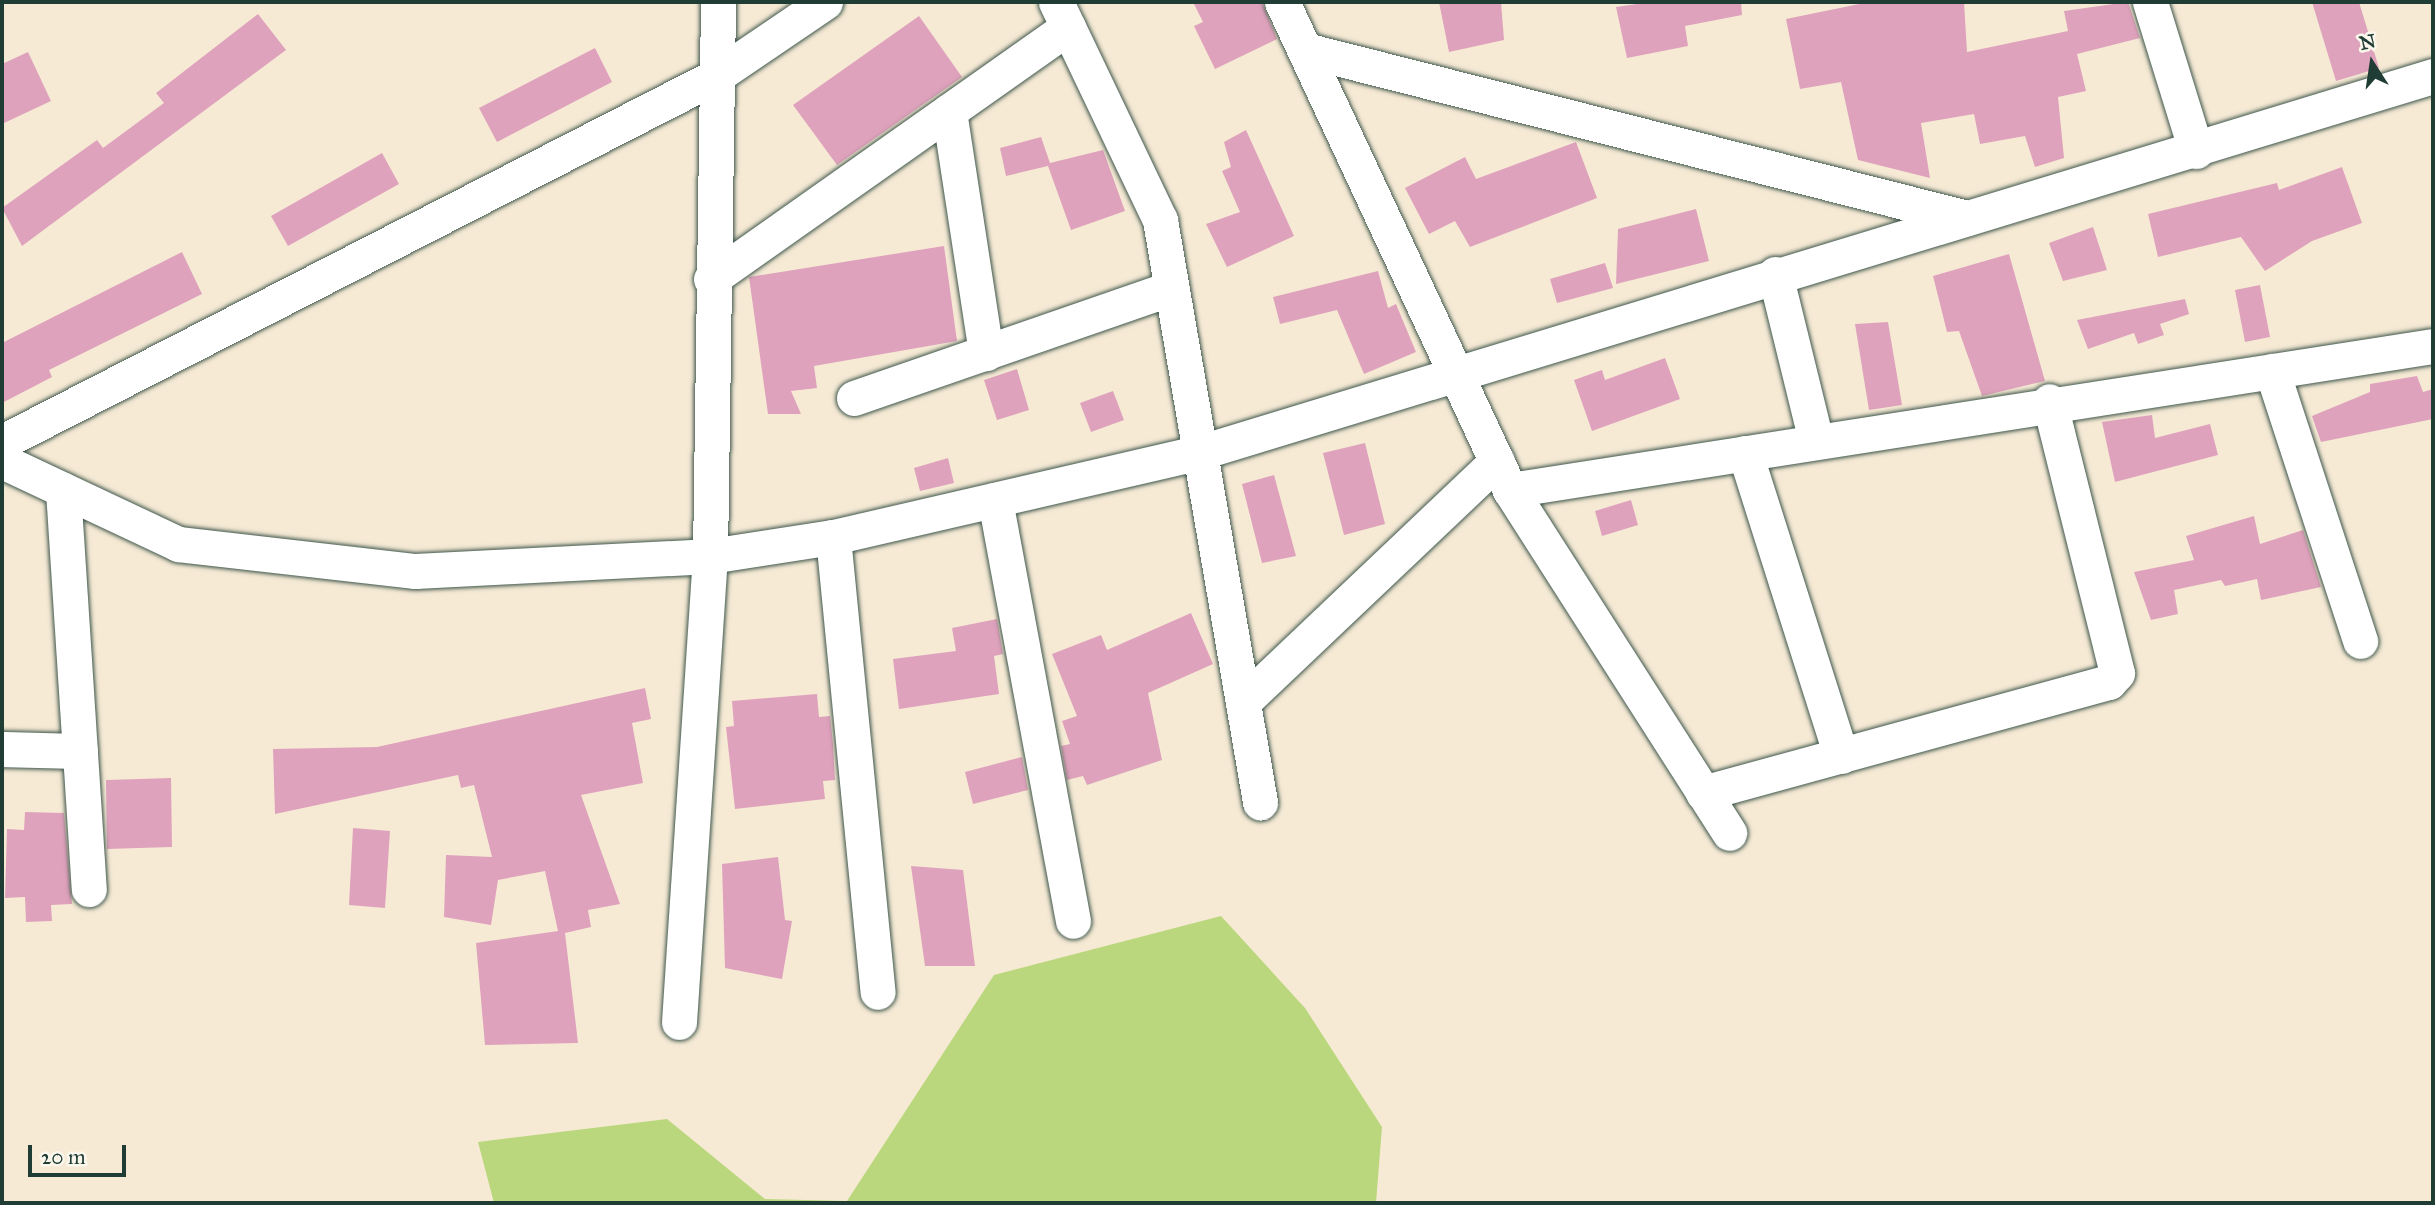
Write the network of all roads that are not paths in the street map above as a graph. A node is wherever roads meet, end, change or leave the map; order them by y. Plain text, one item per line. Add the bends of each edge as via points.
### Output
1 (718, 2) edge
2 (825, 2) edge
3 (1282, 2) edge
4 (2150, 2) edge
5 (1062, 14) edge
6 (1305, 50) junction
7 (716, 76) junction
8 (2433, 76) edge
9 (949, 111) junction
10 (2196, 151) junction
11 (1967, 218) junction
12 (1775, 274) junction
13 (711, 279) junction
14 (1172, 288) junction
15 (2433, 346) edge
16 (986, 353) junction
17 (2272, 371) junction
18 (1456, 374) junction
19 (854, 398) dead end
20 (2049, 401) junction
21 (1816, 441) junction
22 (2, 442) edge
23 (1201, 452) junction
24 (1745, 453) junction
25 (2, 461) edge
26 (1504, 476) junction
27 (63, 490) junction
28 (995, 500) junction
29 (833, 537) junction
30 (710, 556) junction
31 (2360, 641) dead end
32 (1243, 702) junction
33 (2, 749) edge
34 (80, 751) junction
35 (1841, 756) junction
36 (1703, 793) junction
37 (1260, 802) dead end
38 (1729, 833) dead end
39 (89, 889) dead end
40 (1073, 921) dead end
41 (878, 992) dead end
42 (678, 1022) dead end

1 - 7 street
2 - 7 street
3 - 6 street
4 - 10 street
5 - 9 street
5 - 14 street via 1160,220
6 - 11 street
6 - 18 street
7 - 13 street
7 - 22 street
8 - 10 street
9 - 13 street
9 - 16 street
10 - 11 street
11 - 12 street
12 - 18 street
12 - 21 street
13 - 30 street
14 - 16 street
14 - 23 street
15 - 17 street
16 - 19 street
17 - 20 street
17 - 31 street
18 - 23 street
18 - 26 street
20 - 21 street
20 - 35 street via 2117,673 2109,682
21 - 24 street
23 - 28 street
23 - 32 street
24 - 26 street
24 - 35 street
25 - 27 street
26 - 32 street
26 - 36 street
27 - 30 street via 178,544 415,571
27 - 34 street
28 - 29 street
28 - 40 street
29 - 30 street
29 - 41 street
30 - 42 street
32 - 37 street
33 - 34 street
34 - 39 street
35 - 36 street
36 - 38 street

